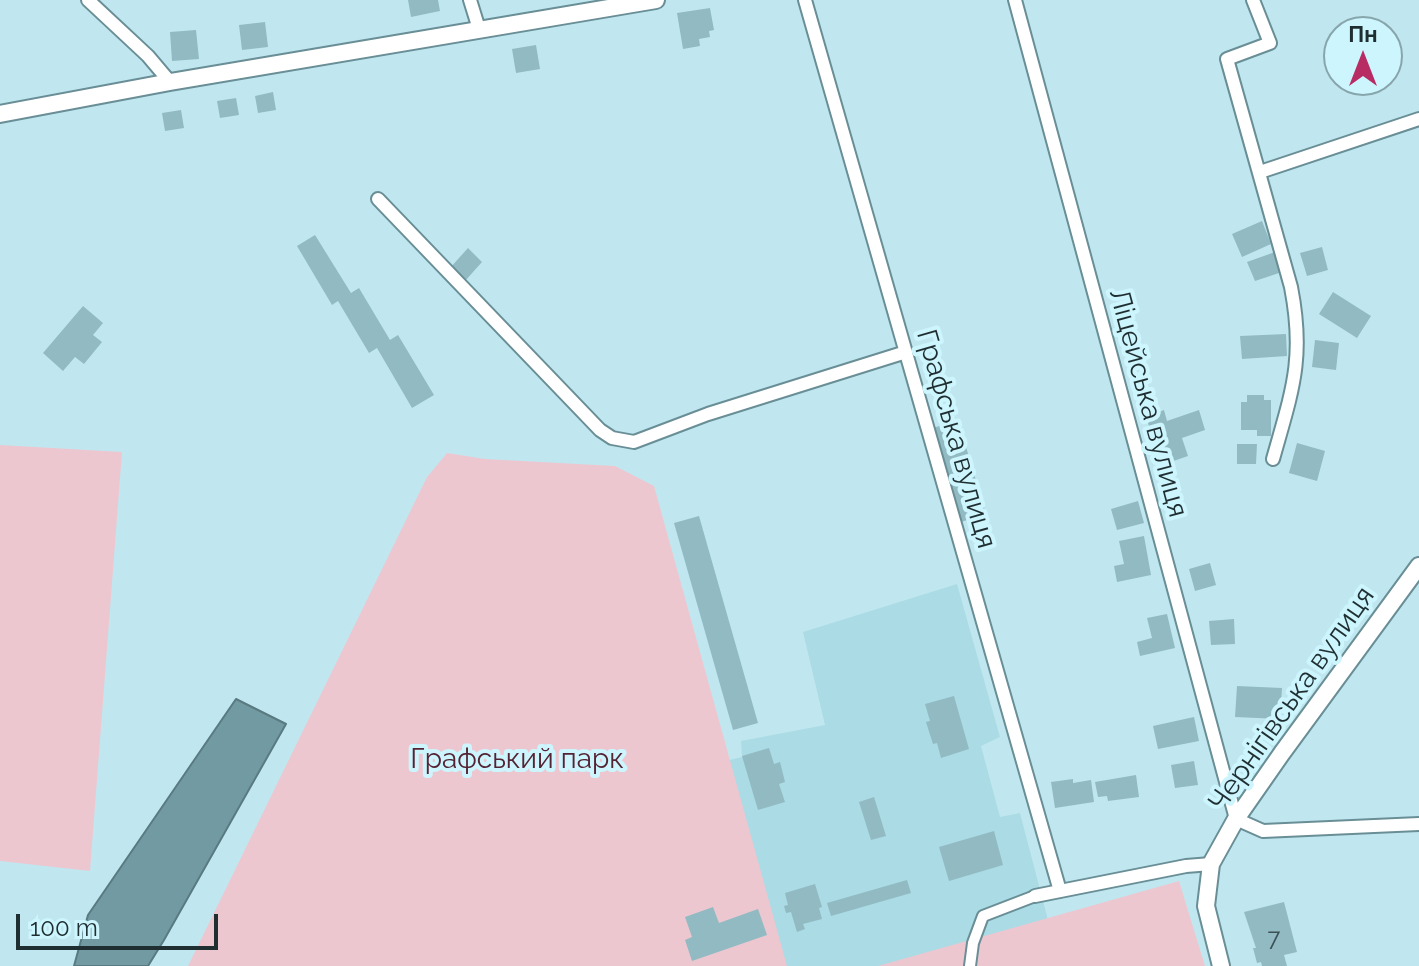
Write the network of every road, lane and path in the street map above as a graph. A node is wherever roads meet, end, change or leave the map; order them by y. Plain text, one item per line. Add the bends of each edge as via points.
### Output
1 (88, 0) edge
2 (470, 0) edge
3 (656, 0) edge
4 (805, 0) edge
5 (1015, 0) edge
6 (1253, 0) edge
7 (479, 29) junction
8 (170, 82) junction
9 (0, 114) edge
10 (1419, 119) edge
11 (1260, 172) junction
12 (378, 199) dead end
13 (906, 352) junction
14 (1273, 459) dead end
15 (1419, 566) edge
16 (1236, 819) junction
17 (1419, 824) edge
18 (1211, 864) junction
19 (1060, 891) junction
20 (1035, 896) joint
21 (970, 966) edge
22 (1221, 966) edge

1 - 8 street
2 - 7 street
3 - 7 street
4 - 13 street, Графська вулиця
5 - 16 street, Ліцейська вулиця
6 - 11 street via 1270,43 1227,59
7 - 8 street
8 - 9 street
10 - 11 street
11 - 14 street via 1298,323 1296,379
12 - 13 street via 600,430 623,442
13 - 19 street, Графська вулиця
15 - 16 street, Чернігівська вулиця
16 - 17 street via 1263,831
16 - 18 street, Чернігівська вулиця
18 - 19 street
18 - 22 street via 1206,906
19 - 20 street
20 - 21 street via 983,916

